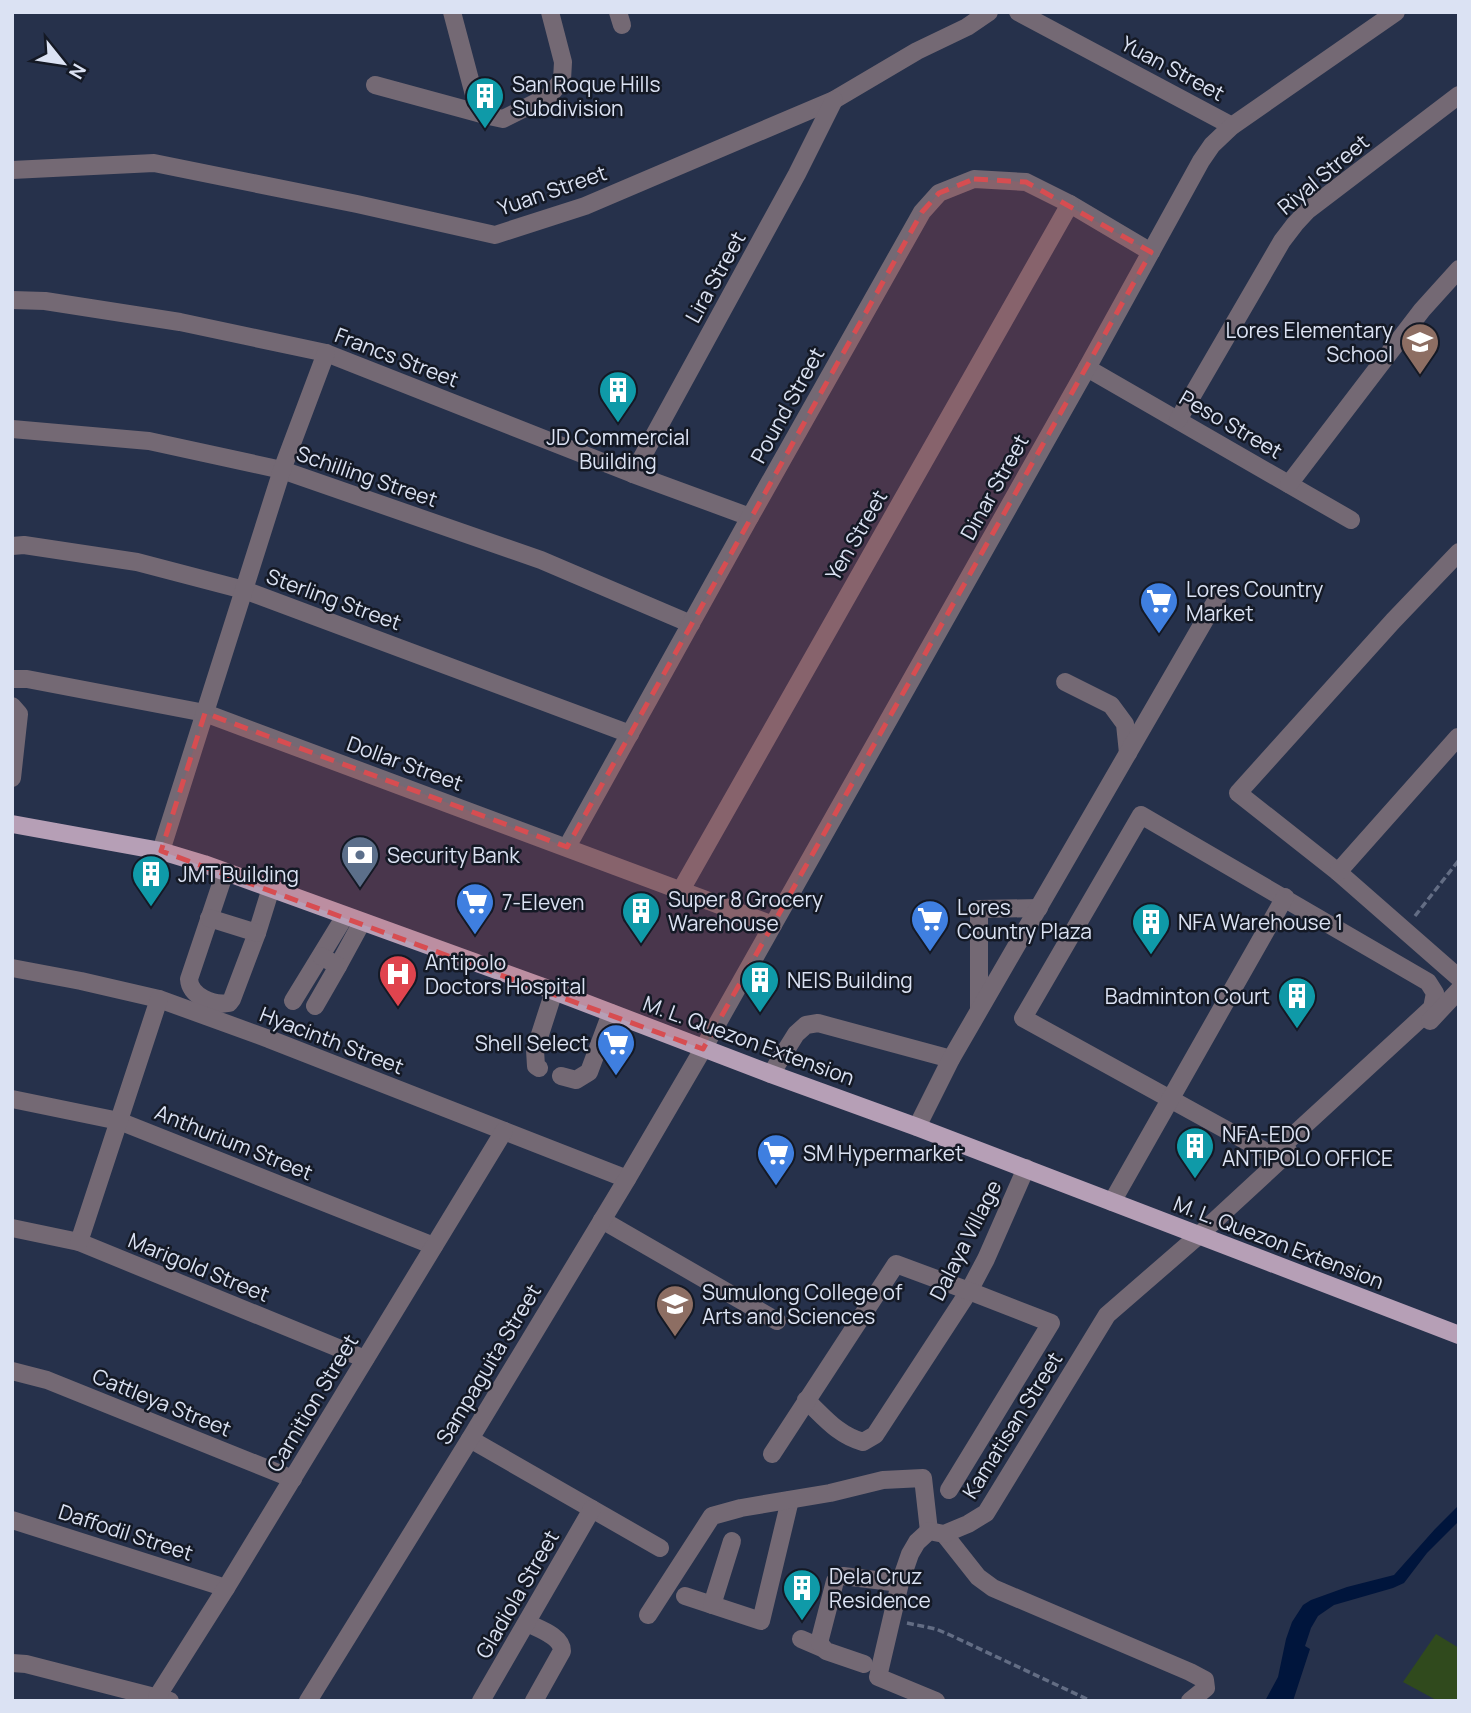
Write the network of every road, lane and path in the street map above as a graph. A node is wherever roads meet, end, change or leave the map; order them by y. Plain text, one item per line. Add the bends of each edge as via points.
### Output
1 (452, 12) edge
2 (550, 12) edge
3 (989, 12) edge
4 (1018, 12) edge
5 (1396, 12) edge
6 (375, 85) dead end
7 (1459, 95) edge
8 (834, 100) junction
9 (489, 116) junction
10 (1232, 126) junction
11 (12, 170) edge
12 (1070, 204) junction
13 (1152, 253) junction
14 (1459, 268) edge
15 (12, 300) edge
16 (326, 353) junction
17 (1087, 368) junction
18 (1178, 420) junction
19 (12, 429) edge
20 (282, 470) junction
21 (633, 474) junction
22 (1289, 484) junction
23 (750, 517) junction
24 (1351, 520) dead end
25 (12, 546) edge
26 (1459, 552) edge
27 (244, 590) junction
28 (1217, 599) dead end
29 (691, 624) junction
30 (12, 678) edge
31 (1065, 682) dead end
32 (12, 706) edge
33 (205, 713) junction
34 (629, 734) junction
35 (1458, 737) edge
36 (1128, 753) junction
37 (12, 778) edge
38 (12, 824) edge
39 (567, 847) junction
40 (161, 851) junction
41 (1459, 860) edge
42 (225, 872) junction
43 (1338, 872) junction
44 (271, 888) junction
45 (681, 890) junction
46 (1285, 897) junction
47 (1040, 908) junction
48 (209, 918) junction
49 (354, 919) junction
50 (773, 925) junction
51 (1404, 931) junction
52 (257, 933) junction
53 (321, 956) junction
54 (338, 966) junction
55 (12, 968) edge
56 (1459, 978) edge
57 (1459, 990) edge
58 (554, 992) junction
59 (159, 999) junction
60 (293, 1001) dead end
61 (315, 1006) dead end
62 (979, 1009) junction
63 (611, 1013) junction
64 (704, 1049) junction
65 (951, 1059) junction
66 (539, 1068) dead end
67 (771, 1074) junction
68 (561, 1076) dead end
69 (1170, 1099) junction
70 (12, 1100) edge
71 (119, 1121) junction
72 (917, 1127) junction
73 (504, 1131) junction
74 (1026, 1168) junction
75 (627, 1179) junction
76 (1112, 1202) junction
77 (602, 1220) junction
78 (12, 1228) edge
79 (1198, 1236) junction
80 (79, 1242) junction
81 (434, 1246) junction
82 (969, 1291) junction
83 (777, 1321) dead end
84 (1459, 1335) edge
85 (365, 1359) junction
86 (12, 1371) edge
87 (806, 1401) junction
88 (470, 1439) junction
89 (772, 1454) dead end
90 (293, 1479) junction
91 (949, 1490) dead end
92 (790, 1500) junction
93 (592, 1509) junction
94 (12, 1520) edge
95 (937, 1532) junction
96 (732, 1541) dead end
97 (660, 1548) dead end
98 (900, 1583) junction
99 (226, 1588) junction
100 (685, 1597) dead end
101 (712, 1605) junction
102 (648, 1615) dead end
103 (892, 1620) junction
104 (527, 1623) junction
105 (801, 1639) dead end
106 (822, 1648) junction
107 (12, 1663) edge
108 (864, 1664) dead end
109 (163, 1699) edge
110 (308, 1701) edge
111 (481, 1701) edge
112 (534, 1701) edge
113 (936, 1701) edge
114 (1091, 1701) edge
115 (1190, 1701) edge

1 - 9 street via 477,106
2 - 9 street via 563,62 562,80 549,96 503,118
3 - 8 street, Yuan Street
4 - 10 street, Yuan Street
5 - 10 street, Dinar Street
6 - 9 street
7 - 18 street, Riyal Street via 1295,224
8 - 11 street, Yuan Street via 584,206 495,235 155,163
8 - 21 street, Lira Street
10 - 13 street, Dinar Street via 1201,161
12 - 13 street, Pound Street
12 - 23 street, Pound Street via 1026,182 974,179 939,193 922,212
12 - 45 street, Yen Street
13 - 17 street, Dinar Street
14 - 22 street
15 - 16 street, Francs Street via 180,322
16 - 20 street
16 - 21 street, Francs Street
17 - 18 street, Peso Street
17 - 50 street, Dinar Street
18 - 22 street, Peso Street
19 - 20 street, Schilling Street via 149,441
20 - 27 street
20 - 29 street, Schilling Street via 541,560
21 - 23 street, Francs Street
22 - 24 street, Peso Street
23 - 29 street, Pound Street
25 - 27 street, Sterling Street via 137,562
26 - 43 street via 1238,793
27 - 33 street
27 - 34 street, Sterling Street
28 - 36 street
29 - 34 street, Pound Street
30 - 33 street, Dollar Street
31 - 36 street via 1111,705 1125,724
32 - 37 street via 19,714
33 - 39 street, Dollar Street
33 - 40 street
34 - 39 street, Pound Street
35 - 43 street
36 - 47 street
38 - 40 main road, M. L. Quezon Extension
39 - 45 street, Dollar Street
40 - 42 main road, M. L. Quezon Extension
41 - 51 path
42 - 44 main road, M. L. Quezon Extension
42 - 48 street
43 - 51 street
44 - 49 main road, M. L. Quezon Extension
44 - 52 street
45 - 50 street, Dollar Street
46 - 69 street
46 - 69 street via 1429,982 1435,993 1432,1008 1272,1155
46 - 69 street via 1141,815 1023,1018
47 - 62 street
47 - 62 street via 979,909
48 - 52 street
48 - 52 street via 189,987 211,1001 223,1004 232,999
49 - 53 street
49 - 54 street
49 - 58 main road, M. L. Quezon Extension
50 - 64 street, Dinar Street
51 - 56 street
53 - 54 street
53 - 60 street
54 - 61 street
55 - 59 street, Hyacinth Street
57 - 79 street, Kamatisan Street
58 - 63 main road, M. L. Quezon Extension
58 - 66 street via 535,1050
59 - 71 street
59 - 73 street, Hyacinth Street
62 - 65 street
63 - 64 main road, M. L. Quezon Extension
63 - 68 street via 589,1072 576,1080
64 - 67 main road, M. L. Quezon Extension
64 - 75 street, Sampaguita Street
65 - 67 street via 818,1023 806,1025 796,1034
65 - 72 street
67 - 72 main road, M. L. Quezon Extension
69 - 76 street
70 - 71 street, Anthurium Street
71 - 80 street
71 - 81 street, Anthurium Street
72 - 74 main road, M. L. Quezon Extension
73 - 75 street, Hyacinth Street
73 - 81 street, Carnition Street
74 - 76 main road, M. L. Quezon Extension
74 - 82 street, Dalaya Village
75 - 77 street, Sampaguita Street
76 - 79 main road, M. L. Quezon Extension
77 - 83 street
77 - 88 street, Sampaguita Street
78 - 80 street, Marigold Street
79 - 84 main road, M. L. Quezon Extension
79 - 95 street, Kamatisan Street via 1107,1315 986,1513 968,1524
80 - 85 street, Marigold Street
81 - 85 street, Carnition Street
82 - 87 street via 896,1265
82 - 87 street, Dalaya Village via 875,1435 863,1442 848,1438
82 - 91 street via 1051,1323
85 - 90 street, Carnition Street
86 - 90 street, Cattleya Street via 47,1380
87 - 89 street
88 - 93 street
88 - 110 street, Sampaguita Street
90 - 99 street, Carnition Street
92 - 95 street via 883,1480 923,1478
92 - 101 street via 761,1621
92 - 102 street via 712,1516
93 - 97 street
93 - 104 street, Gladiola Street
94 - 99 street, Daffodil Street
95 - 98 street, Kamatisan Street via 917,1542
95 - 115 street via 993,1588 1205,1680 1206,1688
96 - 101 street
98 - 103 street, Kamatisan Street
98 - 106 street via 838,1577 820,1639
99 - 109 street, Carnition Street
100 - 101 street
103 - 113 street, Kamatisan Street via 878,1676
103 - 114 path via 936,1629
104 - 111 street, Gladiola Street
104 - 112 street via 562,1645
105 - 106 street
106 - 108 street
107 - 109 street

